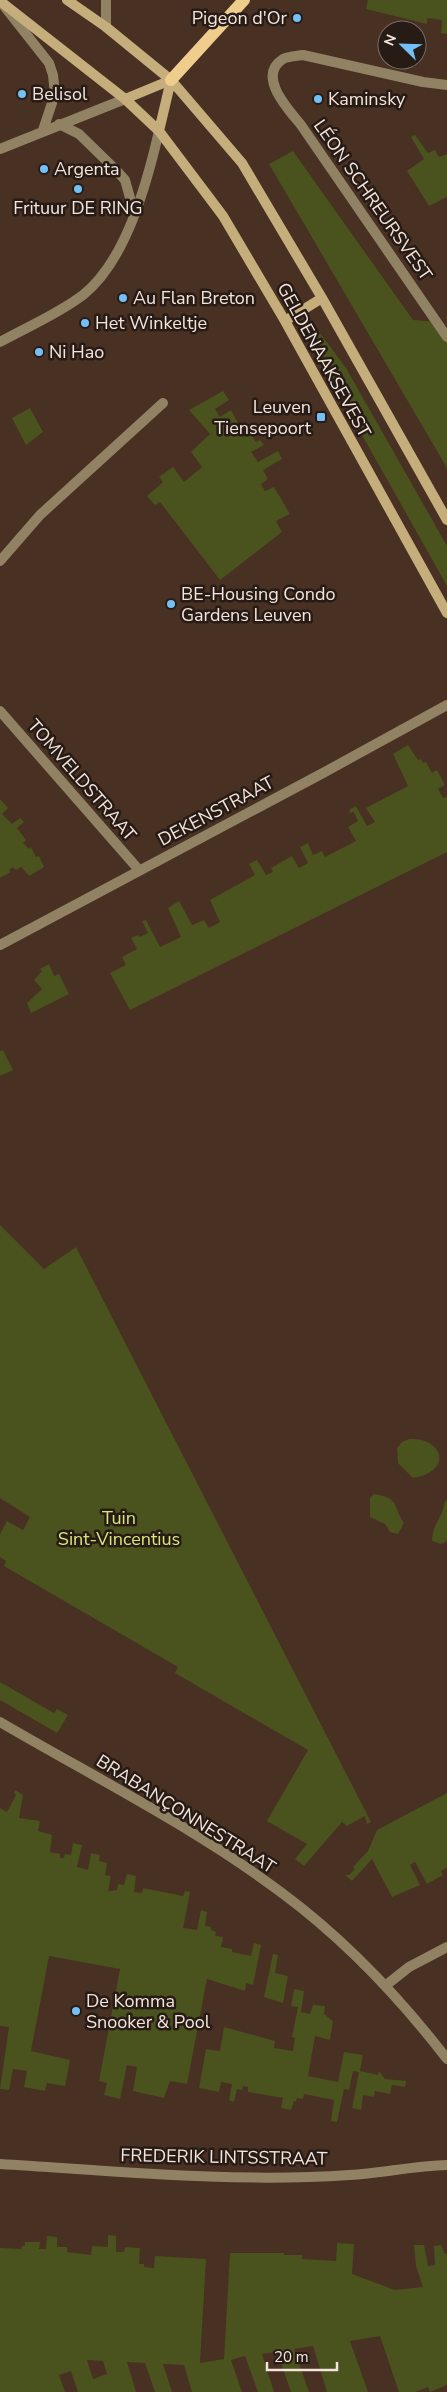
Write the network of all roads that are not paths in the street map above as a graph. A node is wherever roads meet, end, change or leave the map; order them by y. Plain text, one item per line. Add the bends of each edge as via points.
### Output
1 (67, 0) edge
2 (106, 0) edge
3 (244, 0) edge
4 (0, 1) edge
5 (106, 27) junction
6 (171, 80) junction
7 (447, 85) edge
8 (125, 99) junction
9 (59, 124) junction
10 (43, 130) junction
11 (159, 132) junction
12 (0, 149) edge
13 (134, 212) junction
14 (322, 298) junction
15 (285, 321) junction
16 (447, 337) edge
17 (0, 342) edge
18 (163, 403) dead end
19 (447, 520) edge
20 (0, 561) edge
21 (447, 613) edge
22 (447, 705) edge
23 (0, 711) edge
24 (138, 870) junction
25 (0, 945) edge
26 (0, 1722) edge
27 (447, 1947) edge
28 (385, 1986) junction
29 (447, 2059) edge
30 (0, 2164) edge
31 (447, 2165) edge

1 - 5 main road, GELDENAAKSEVEST
2 - 5 street
3 - 6 main road
4 - 8 main road, GELDENAAKSEVEST
4 - 10 street via 49,63 55,94
5 - 6 main road, GELDENAAKSEVEST
6 - 8 main road
6 - 11 main road
6 - 14 main road, GELDENAAKSEVEST via 242,163
7 - 16 street, LÉON SCHREURSVEST via 302,55 284,58 276,66 273,82 278,96
8 - 9 street
8 - 11 main road, GELDENAAKSEVEST
9 - 10 street
9 - 13 street via 79,134 125,180
10 - 12 street
11 - 13 street
11 - 15 main road, GELDENAAKSEVEST via 223,216
13 - 17 street via 119,248 92,286 71,302
14 - 15 main road
14 - 19 main road, GELDENAAKSEVEST
15 - 21 main road, GELDENAAKSEVEST
18 - 20 street via 40,515
22 - 24 street, DEKENSTRAAT
23 - 24 street, TOMVELDSTRAAT
24 - 25 street, DEKENSTRAAT
26 - 28 street, BRABANÇONNESTRAAT via 195,1835 255,1874 317,1922
27 - 28 street via 402,1971
28 - 29 street, BRABANÇONNESTRAAT
30 - 31 street, FREDERIK LINTSSTRAAT via 269,2176 349,2175

